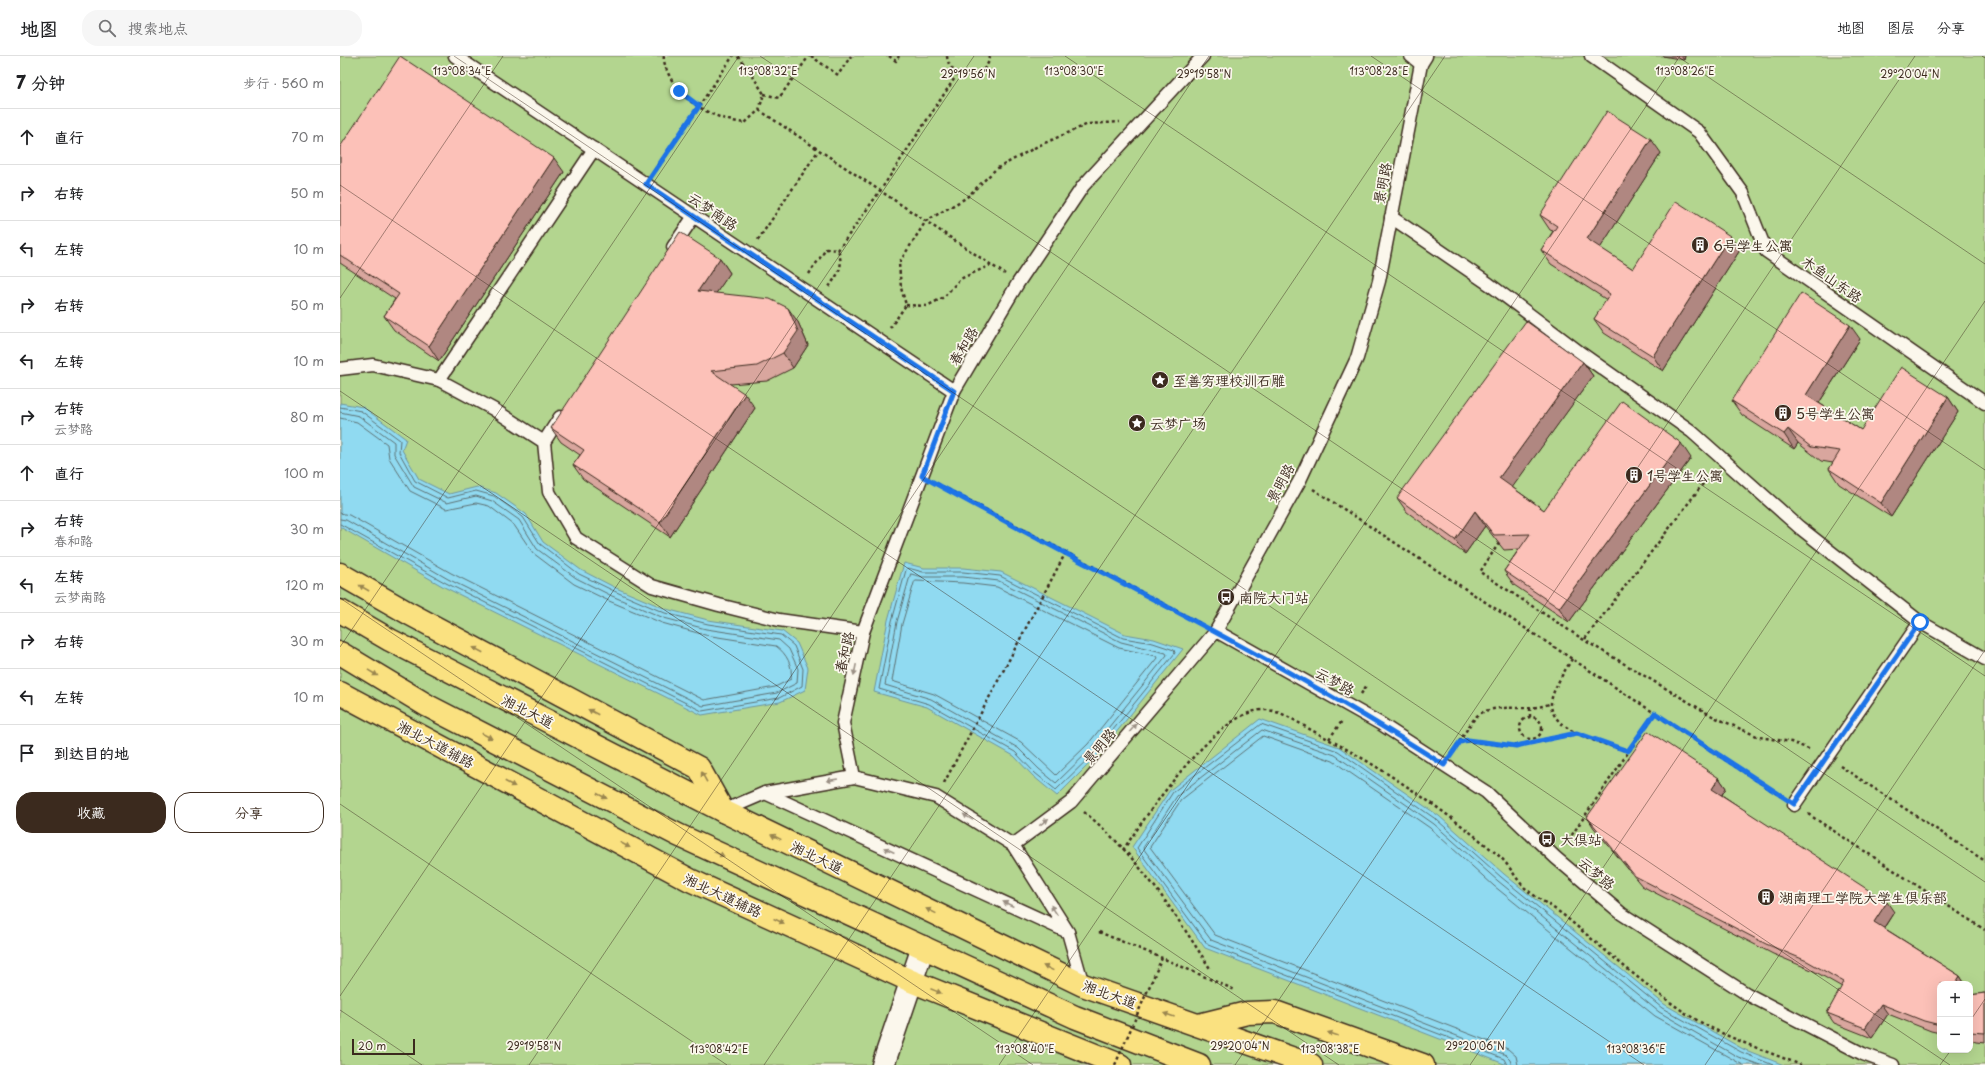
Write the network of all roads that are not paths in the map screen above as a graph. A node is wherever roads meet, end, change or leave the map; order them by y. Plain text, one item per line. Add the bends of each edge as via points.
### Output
1 (455, 56) edge
2 (1204, 56) edge
3 (1411, 56) edge
4 (1591, 56) edge
5 (1424, 60) edge
6 (594, 149) junction
7 (694, 216) junction
8 (1391, 217) junction
9 (667, 256) edge
10 (340, 369) edge
11 (439, 380) junction
12 (954, 391) junction
13 (1985, 403) edge
14 (566, 409) edge
15 (544, 442) junction
16 (340, 574) edge
17 (340, 611) edge
18 (1920, 622) junction
19 (1216, 631) junction
20 (863, 632) junction
21 (340, 653) edge
22 (1985, 659) edge
23 (340, 693) edge
24 (854, 777) junction
25 (765, 792) junction
26 (1794, 804) road end
27 (723, 811) junction
28 (1013, 846) junction
29 (1068, 932) junction
30 (923, 948) junction
31 (911, 981) junction
32 (1083, 984) junction
33 (1199, 1025) junction
34 (883, 1065) edge
35 (1120, 1065) edge
36 (1199, 1065) edge
37 (1311, 1065) edge
38 (1423, 1065) edge
39 (1893, 1065) edge

1 - 6 lane, 云梦南路
2 - 12 lane, 春和路 via 1083,186 1018,283
3 - 5 lane
4 - 13 lane, 木鱼山东路 via 1699,132 1743,193 1766,251
5 - 8 lane, 景明路
6 - 7 lane, 云梦南路
6 - 11 lane
7 - 9 lane
7 - 12 lane, 云梦南路
8 - 18 lane via 1489,284 1582,354 1692,431 1799,528
8 - 19 lane, 景明路 via 1380,281 1357,358 1300,480
10 - 11 lane via 373,364
11 - 15 lane via 493,409
12 - 20 lane, 春和路
14 - 15 lane
15 - 20 lane via 549,492 576,538 652,586 779,620
27 -> 16 main road via 699,768 417,618
17 - 27 main road, 湘北大道 via 390,640
18 - 22 lane
18 - 26 lane
28 -> 19 lane, 景明路 via 1071,802
19 - 39 lane, 云梦路 via 1351,707 1486,792 1556,858 1622,914 1747,994 1863,1054
20 -> 24 lane, 春和路 via 843,723
21 -> 30 main road via 428,706 678,835
23 -> 31 main road, 湘北大道辅路 via 690,880
24 -> 25 lane
28 -> 24 lane via 936,797
25 - 27 lane
29 -> 25 lane
32 -> 27 main road, 湘北大道
29 -> 28 lane
29 - 32 lane
30 - 31 street
30 - 36 main road via 1075,1017
31 - 34 street
31 -> 35 main road, 湘北大道辅路
33 -> 32 main road, 湘北大道
33 - 37 main road, 湘北大道
38 -> 33 main road via 1274,1012 1247,1013

